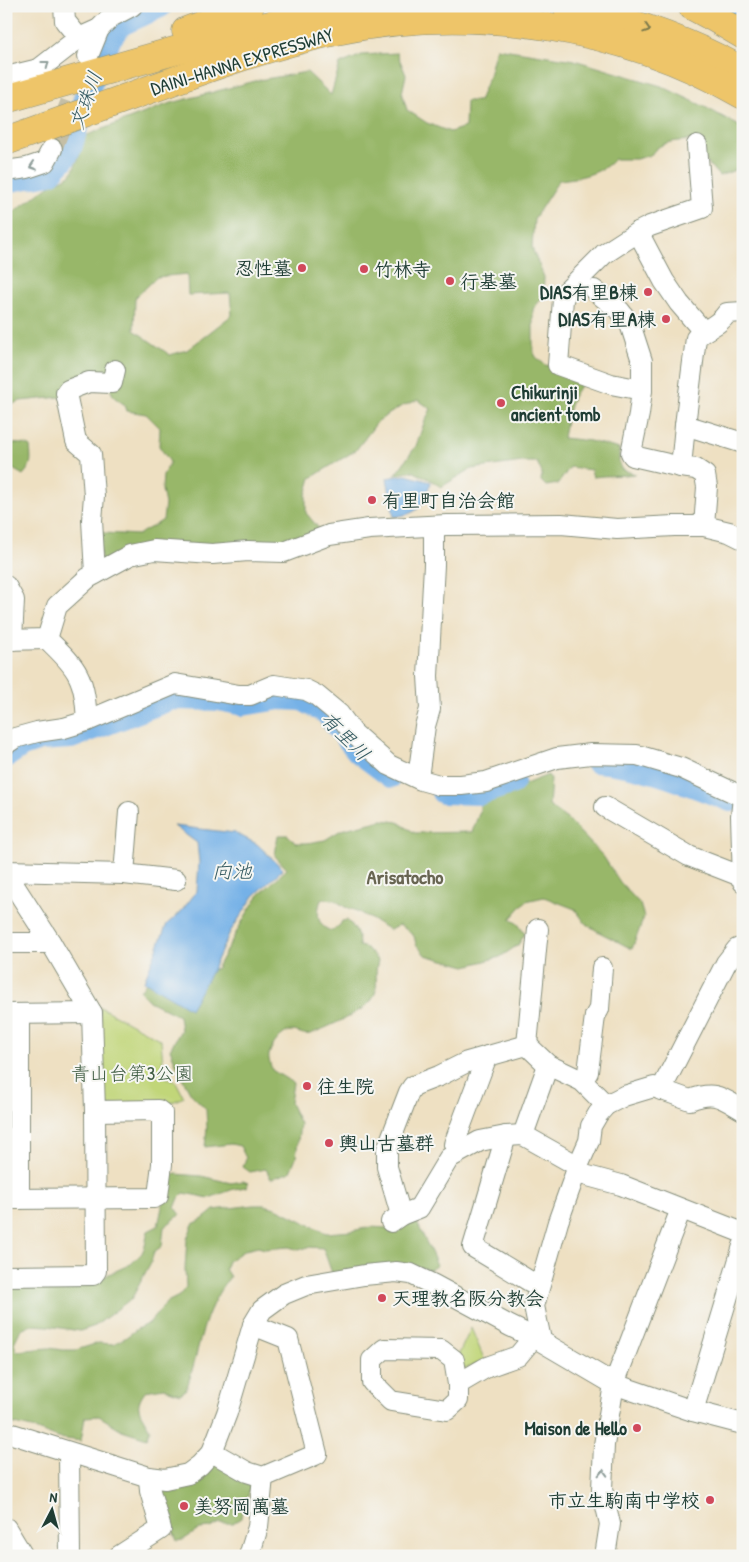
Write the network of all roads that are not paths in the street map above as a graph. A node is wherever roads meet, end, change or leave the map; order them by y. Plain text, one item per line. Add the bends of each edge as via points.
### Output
1 (64, 6) edge
2 (132, 6) edge
3 (250, 6) edge
4 (347, 6) edge
5 (567, 6) edge
6 (692, 6) edge
7 (107, 17) edge
8 (743, 35) edge
9 (79, 38) junction
10 (88, 56) tunnel mouth
11 (695, 59) junction
12 (743, 71) edge
13 (6, 77) edge
14 (743, 95) edge
15 (6, 98) edge
16 (743, 115) edge
17 (6, 142) edge
18 (697, 145) dead end
19 (52, 149) tunnel mouth
20 (6, 171) edge
21 (638, 232) junction
22 (594, 290) dead end
23 (743, 312) edge
24 (703, 331) junction
25 (116, 370) dead end
26 (642, 390) junction
27 (684, 425) junction
28 (743, 443) edge
29 (681, 467) junction
30 (434, 526) junction
31 (704, 526) junction
32 (743, 539) edge
33 (95, 574) junction
34 (6, 586) edge
35 (47, 638) junction
36 (9, 640) edge
37 (87, 721) junction
38 (6, 744) edge
39 (418, 778) junction
40 (605, 807) dead end
41 (742, 810) edge
42 (129, 812) dead end
43 (6, 872) edge
44 (124, 874) junction
45 (742, 877) edge
46 (176, 880) dead end
47 (743, 882) edge
48 (538, 929) dead end
49 (6, 943) edge
50 (51, 944) junction
51 (743, 947) edge
52 (602, 968) dead end
53 (92, 1013) junction
54 (13, 1014) edge
55 (527, 1045) junction
56 (487, 1056) junction
57 (548, 1065) junction
58 (582, 1081) junction
59 (661, 1090) junction
60 (606, 1105) junction
61 (95, 1110) junction
62 (743, 1110) edge
63 (514, 1135) junction
64 (458, 1152) junction
65 (577, 1170) junction
66 (95, 1198) junction
67 (13, 1199) edge
68 (681, 1209) junction
69 (743, 1233) edge
70 (743, 1246) edge
71 (6, 1276) edge
72 (532, 1282) dead end
73 (253, 1325) junction
74 (536, 1339) junction
75 (458, 1384) dead end
76 (614, 1384) junction
77 (693, 1411) junction
78 (743, 1424) edge
79 (6, 1432) edge
80 (212, 1452) junction
81 (69, 1453) junction
82 (263, 1477) junction
83 (149, 1478) junction
84 (6, 1528) edge
85 (23, 1556) edge
86 (70, 1556) edge
87 (119, 1556) edge
88 (249, 1556) edge
89 (605, 1556) edge

1 - 9 street via 65,21
2 - 7 street
3 - 15 highway
4 - 15 highway, DAINI-HANNA EXPRESSWAY
5 -> 11 highway, DAINI-HANNA EXPRESSWAY via 657,32
6 - 8 highway
7 - 9 street
7 - 10 street
13 -> 9 street via 39,69
11 - 12 highway, DAINI-HANNA EXPRESSWAY
11 - 14 highway, DAINI-HANNA EXPRESSWAY
11 - 17 highway, DAINI-HANNA EXPRESSWAY via 561,29 517,23 426,20 380,24 280,45
16 - 17 highway via 682,83 606,56 531,41 427,37 356,44 298,57
18 - 21 street via 702,208
19 -> 20 street via 45,162
21 - 24 street via 664,281
21 - 26 street via 604,254 567,290 563,299 558,365 611,384
22 - 26 street via 620,311 630,324 642,361
23 - 24 street via 727,313 712,328
24 - 27 street via 696,338
25 - 33 street via 112,383 89,382 66,393 76,441 91,454
26 - 29 street via 631,453
27 - 28 street
27 - 29 street
29 - 31 street via 696,469 705,475
30 - 31 street via 560,524 617,529
30 - 33 street via 329,534 284,552 212,554 154,550 130,555
30 - 39 street via 428,676 430,709
31 - 32 street
33 - 35 street via 57,606
34 - 36 street via 14,600
35 - 36 street
35 - 37 street via 78,675
37 - 38 street via 37,732
37 - 39 street via 175,684 240,695 250,695 274,685 306,690 339,714 353,733 389,765
39 - 41 street via 439,785 461,786 486,782 557,758 591,754 638,755 681,768
40 - 45 street via 689,856
41 - 45 street
42 - 44 street
43 - 44 street
43 - 50 street
44 - 46 street
45 - 47 street
48 - 55 street
49 - 50 street
50 - 53 street
51 - 59 street via 737,949 726,963
52 - 58 street via 588,1072
53 - 54 street
53 - 61 street
54 - 67 street
55 - 56 street
55 - 57 street
56 - 64 street via 454,1144
56 - 64 street via 413,1086 409,1092 387,1149 395,1219 419,1208 449,1158
57 - 58 street
57 - 63 street
58 - 60 street
59 - 60 street via 654,1087
59 - 62 street via 690,1100 701,1095 714,1095
60 - 65 street via 591,1126 589,1141
61 - 66 street
61 - 66 street via 158,1110 162,1113 162,1164 158,1196
63 - 64 street via 480,1141
63 - 65 street
63 - 72 street via 473,1247
65 - 68 street
65 - 74 street via 534,1306 540,1335
66 - 67 street
66 - 71 street via 96,1271 93,1275
68 - 69 street
68 - 76 street
70 - 77 street
73 - 74 street via 262,1310 291,1291 332,1280 396,1272 411,1274 434,1284
73 - 80 street
73 - 82 street via 288,1339 317,1454
74 - 75 street via 518,1356 487,1367
74 - 76 street
76 - 77 street
89 -> 76 street via 610,1524 602,1489 604,1445
77 - 78 street
79 - 81 street
80 - 82 street via 247,1472
80 - 83 street via 188,1474
81 - 83 street
81 - 86 street
82 - 88 street via 258,1527
83 - 87 street via 161,1529
84 - 85 street

